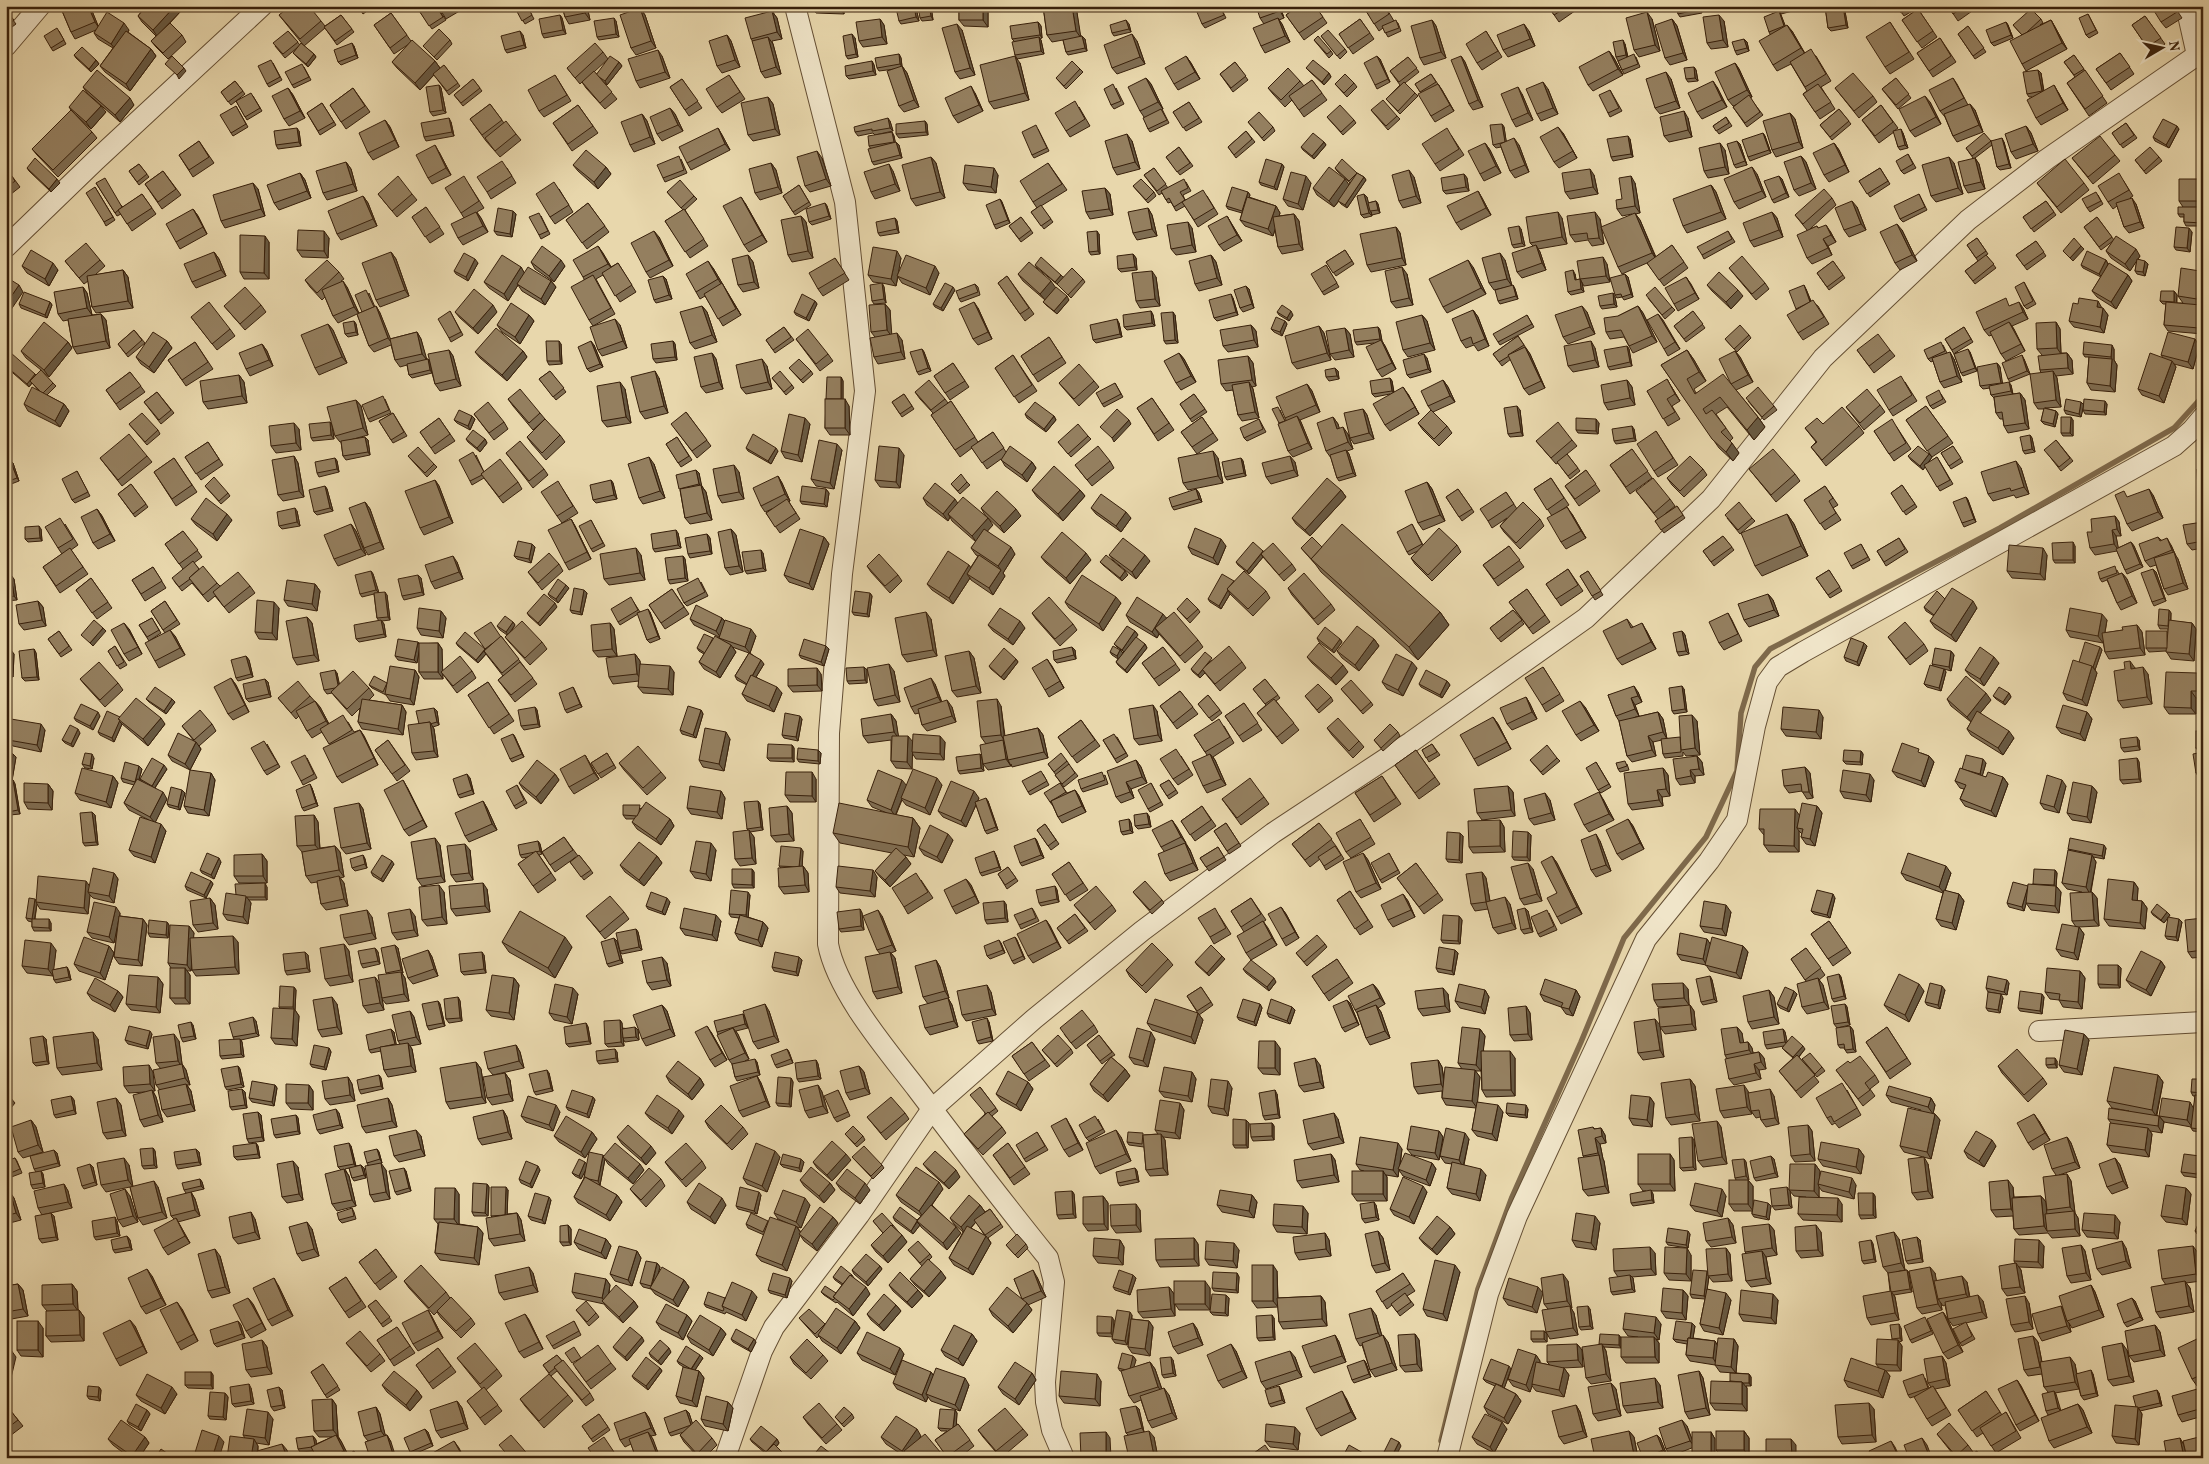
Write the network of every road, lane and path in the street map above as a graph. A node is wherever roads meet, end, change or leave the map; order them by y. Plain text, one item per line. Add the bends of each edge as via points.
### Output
1 (40, 6) edge
2 (262, 6) edge
3 (795, 6) edge
4 (2186, 6) edge
5 (6, 46) edge
6 (2200, 53) edge
7 (6, 247) edge
8 (2203, 417) edge
9 (2203, 1022) edge
10 (2039, 1030) dead end
11 (932, 1109) junction
12 (725, 1458) edge
13 (1064, 1458) edge
14 (1447, 1458) edge

1 - 5 street
2 - 7 street
3 - 11 street via 845,202 865,391 842,574 829,733 828,944 837,974
4 - 6 street
6 - 11 street via 2047,159 1968,220 1823,358 1711,499 1586,618 1411,742 1274,833 1142,931 1034,1019
8 - 14 street via 2174,446 1778,667 1768,682 1755,726 1738,820 1646,939 1517,1216 1488,1294
9 - 10 street
11 - 12 street via 859,1215 774,1327 762,1351
11 - 13 street via 1048,1258 1054,1282 1046,1402 1052,1430

